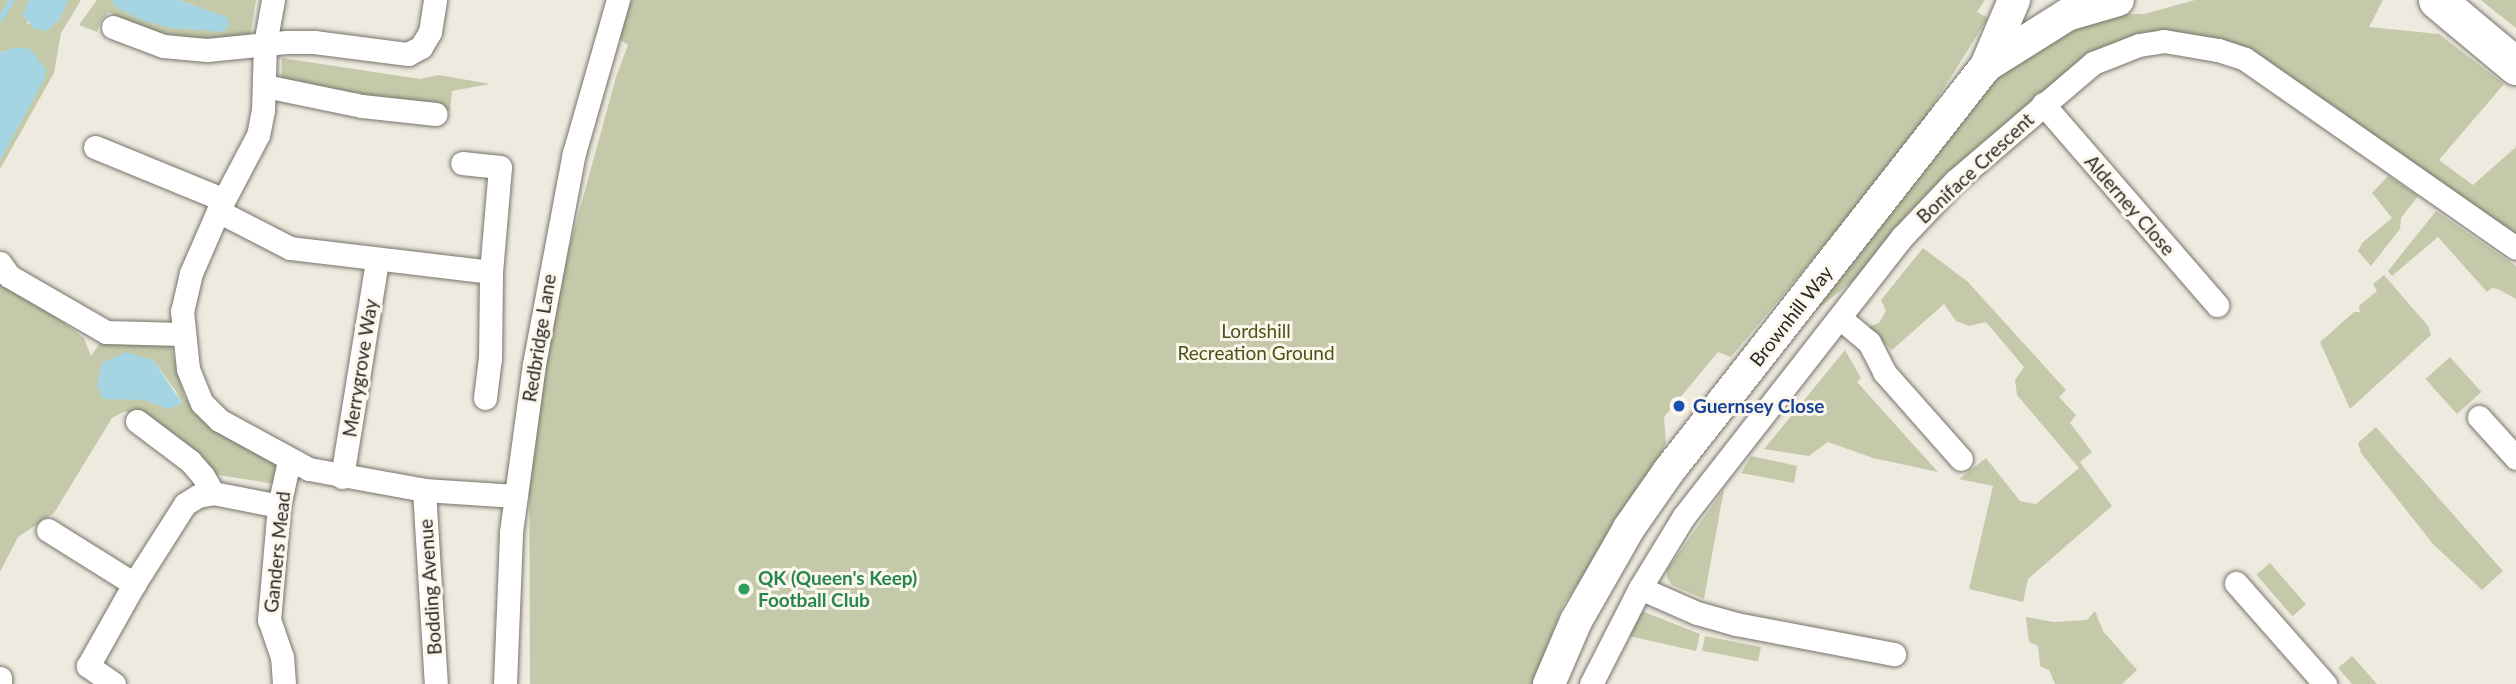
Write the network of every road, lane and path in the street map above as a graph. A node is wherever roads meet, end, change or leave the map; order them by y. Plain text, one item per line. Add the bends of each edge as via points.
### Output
1 (273, 0) edge
2 (436, 0) edge
3 (618, 0) edge
4 (2014, 0) edge
5 (2118, 0) edge
6 (2437, 0) edge
7 (113, 27) dead end
8 (265, 44) junction
9 (1986, 66) junction
10 (2516, 66) edge
11 (265, 86) junction
12 (2043, 104) junction
13 (436, 114) dead end
14 (95, 148) dead end
15 (462, 163) dead end
16 (221, 206) junction
17 (2516, 248) edge
18 (377, 260) junction
19 (0, 264) edge
20 (491, 272) junction
21 (2217, 305) dead end
22 (1840, 318) junction
23 (182, 334) junction
24 (485, 398) dead end
25 (2479, 417) dead end
26 (137, 421) dead end
27 (2516, 458) edge
28 (1961, 459) dead end
29 (289, 461) junction
30 (342, 477) junction
31 (424, 490) junction
32 (213, 493) junction
33 (516, 496) junction
34 (279, 506) junction
35 (48, 530) dead end
36 (2236, 583) dead end
37 (134, 584) junction
38 (1640, 588) junction
39 (1894, 654) dead end
40 (81, 675) edge
41 (114, 684) edge
42 (284, 684) edge
43 (436, 684) edge
44 (505, 684) edge
45 (1549, 684) edge
46 (1591, 684) edge
47 (2325, 684) edge

1 - 8 street, Bodding Avenue
2 - 8 street via 430,32 421,47 408,54 314,42
3 - 33 street, Redbridge Lane via 574,153 559,224
4 - 9 street, Brownhill Way
5 - 9 street, Brownhill Way via 2067,15
6 - 10 main road
7 - 8 street via 163,46 207,50
8 - 11 street, Bodding Avenue
9 - 45 street, Brownhill Way via 1668,472 1603,570
11 - 13 street via 375,108
11 - 16 street, Bodding Avenue via 258,135
12 - 17 street, Boniface Crescent via 2093,63 2139,45 2164,41 2218,50 2245,59
12 - 21 street, Alderney Close
12 - 22 street, Boniface Crescent via 1930,206
14 - 16 street
15 - 20 street via 500,167
16 - 18 street via 290,248
16 - 23 street, Bodding Avenue via 189,279
18 - 20 street
18 - 30 street, Merrygrove Way
19 - 23 street via 9,276 106,332
20 - 24 street
22 - 28 street via 1869,342 1884,372
22 - 38 street, Boniface Crescent via 1684,516
23 - 29 street, Bodding Avenue via 188,369 202,403 219,420
25 - 27 street
26 - 32 street via 190,461
29 - 30 street, Bodding Avenue
29 - 34 street, Ganders Mead
30 - 31 street, Bodding Avenue
31 - 33 street, Bodding Avenue
31 - 43 street, Bodding Avenue
32 - 34 street
32 - 37 street via 185,505
33 - 44 street, Redbridge Lane
34 - 42 street, Ganders Mead via 269,620 282,657
35 - 37 street
36 - 47 street
37 - 40 street
38 - 39 street via 1717,619
38 - 46 street, Boniface Crescent
40 - 41 street

